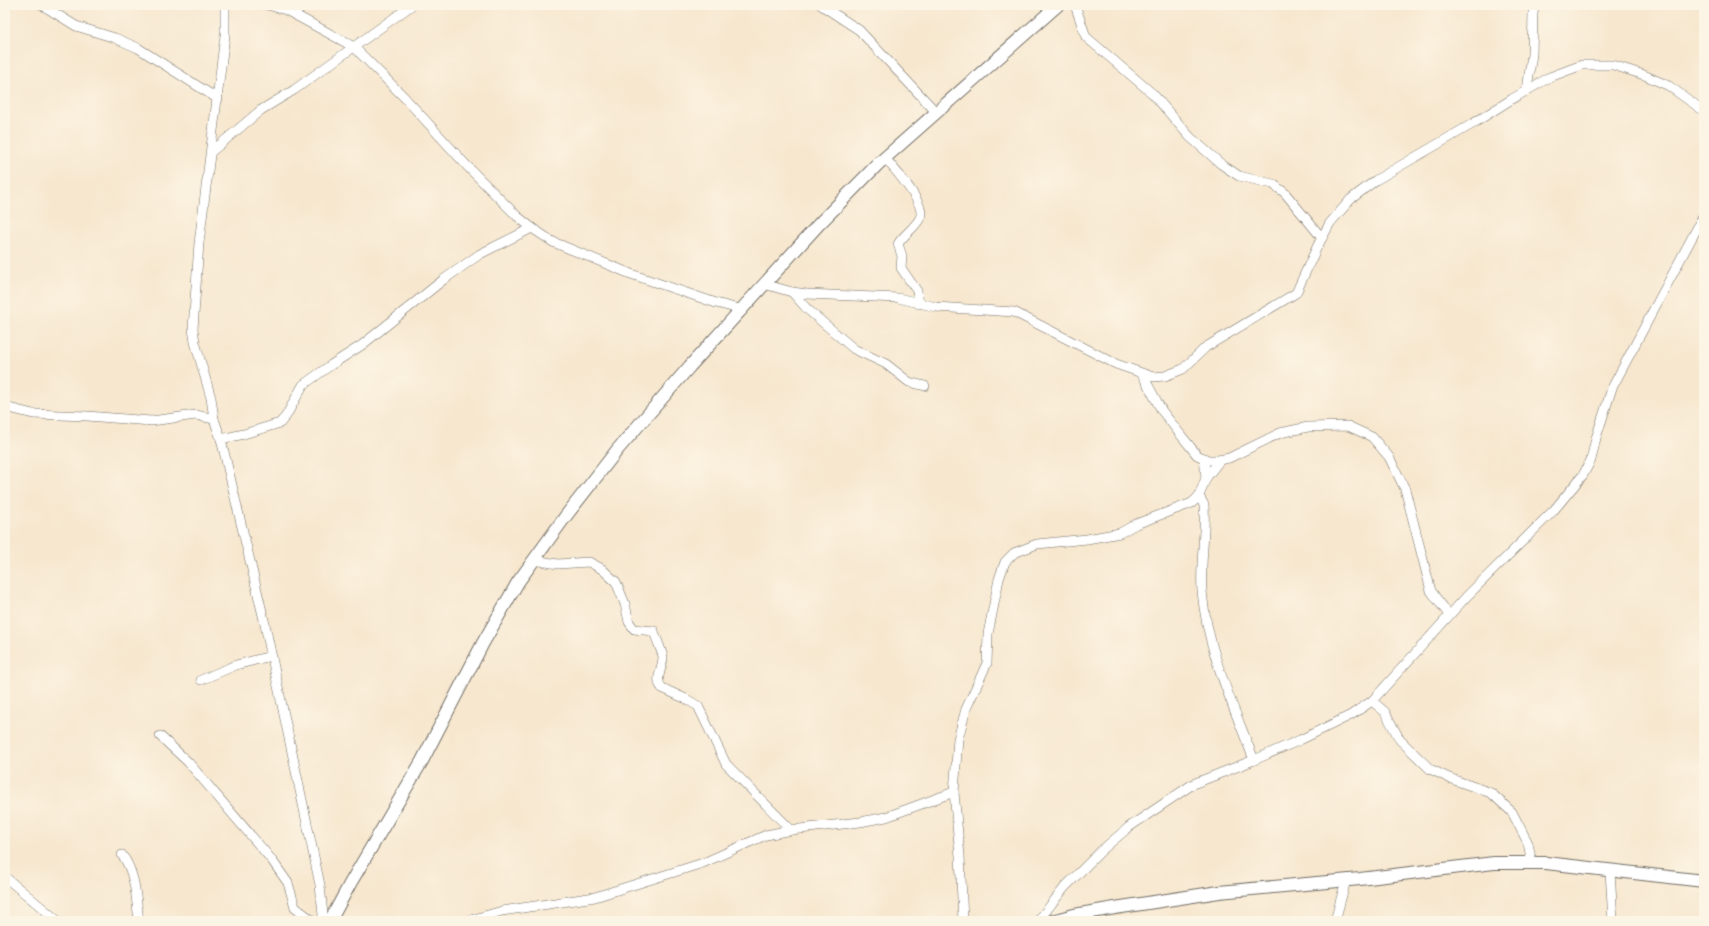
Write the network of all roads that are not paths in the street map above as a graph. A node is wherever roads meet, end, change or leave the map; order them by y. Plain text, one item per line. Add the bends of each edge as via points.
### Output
1 (42, 5) edge
2 (225, 5) edge
3 (267, 5) edge
4 (412, 5) edge
5 (821, 5) edge
6 (1075, 5) edge
7 (1535, 5) edge
8 (1056, 6) edge
9 (354, 47) junction
10 (1527, 90) junction
11 (218, 99) junction
12 (1704, 111) edge
13 (937, 113) junction
14 (211, 152) junction
15 (885, 158) junction
16 (1704, 214) edge
17 (532, 228) junction
18 (1322, 238) junction
19 (764, 284) junction
20 (792, 292) junction
21 (919, 304) junction
22 (743, 310) junction
23 (1142, 374) junction
24 (925, 386) dead end
25 (5, 407) edge
26 (214, 419) junction
27 (221, 439) junction
28 (1204, 458) junction
29 (1220, 460) junction
30 (1206, 478) junction
31 (1199, 496) junction
32 (534, 560) junction
33 (1449, 615) junction
34 (271, 656) junction
35 (201, 680) dead end
36 (1372, 701) junction
37 (160, 736) dead end
38 (1254, 760) junction
39 (954, 792) junction
40 (791, 830) junction
41 (122, 854) dead end
42 (1532, 863) junction
43 (1610, 871) junction
44 (5, 877) edge
45 (1346, 880) junction
46 (1704, 882) edge
47 (58, 921) edge
48 (139, 921) edge
49 (313, 921) edge
50 (322, 921) edge
51 (330, 921) edge
52 (467, 921) edge
53 (963, 921) edge
54 (1038, 921) edge
55 (1053, 921) edge
56 (1335, 921) edge
57 (1613, 921) edge

1 - 11 street via 76,26 138,48
2 - 11 street via 225,35
3 - 9 street via 286,10
4 - 9 street
5 - 13 street via 859,30
6 - 18 street via 1086,37 1153,94 1190,137 1239,176 1274,184 1286,193
7 - 10 street
8 - 13 street
9 - 14 street via 261,110
9 - 17 street via 416,109 467,166
10 - 12 street via 1550,77 1582,65 1613,65 1669,86
10 - 18 street via 1376,180 1350,199
11 - 14 street
13 - 15 street
14 - 26 street via 199,243 194,329
15 - 19 street
15 - 21 street via 921,207 921,217 898,244 902,268 917,291
16 - 33 street via 1612,388 1591,460 1583,475 1554,510
17 - 22 street via 553,242 631,274
17 - 27 street via 480,254 443,280 362,345 303,385 280,423
18 - 23 street via 1296,294 1206,347 1183,369 1165,376 1153,377
19 - 20 street
19 - 22 street
20 - 21 street via 898,298
20 - 24 street via 854,349 886,364 909,382
21 - 23 street via 985,312 1014,312 1116,364
22 - 32 street via 618,449
23 - 28 street via 1162,411 1197,456
25 - 26 street via 33,414 152,421 196,415
26 - 27 street
27 - 34 street
28 - 29 street
28 - 30 street
29 - 30 street
29 - 33 street via 1280,433 1308,427 1348,426 1372,438 1389,457 1405,489 1431,591
30 - 31 street
31 - 38 street via 1204,505 1202,590 1210,639
31 - 39 street via 1192,503 1136,524 1120,533 1037,544 1014,553 1005,562 998,579 988,634 987,663 966,709 958,739
32 - 40 street via 558,564 589,562 602,569 616,582 629,622 634,629 654,631 664,657 659,685 698,706 726,764
32 - 51 street via 518,582 483,643 422,761
33 - 36 street
34 - 35 street via 236,665
34 - 50 street via 320,885
36 - 38 street via 1351,715
36 - 42 street via 1385,712 1400,740 1430,769 1491,793 1512,812 1528,843
37 - 49 street via 188,762 271,859 288,883 295,907
38 - 54 street via 1193,784 1129,827 1096,855 1065,887
39 - 40 street via 886,817
39 - 53 street
40 - 52 street via 766,835 702,863 595,897 502,910
41 - 48 street via 130,869
42 - 43 street
42 - 45 street via 1494,864
43 - 46 street
43 - 57 street
44 - 47 street
45 - 55 street via 1219,892 1074,915
45 - 56 street

